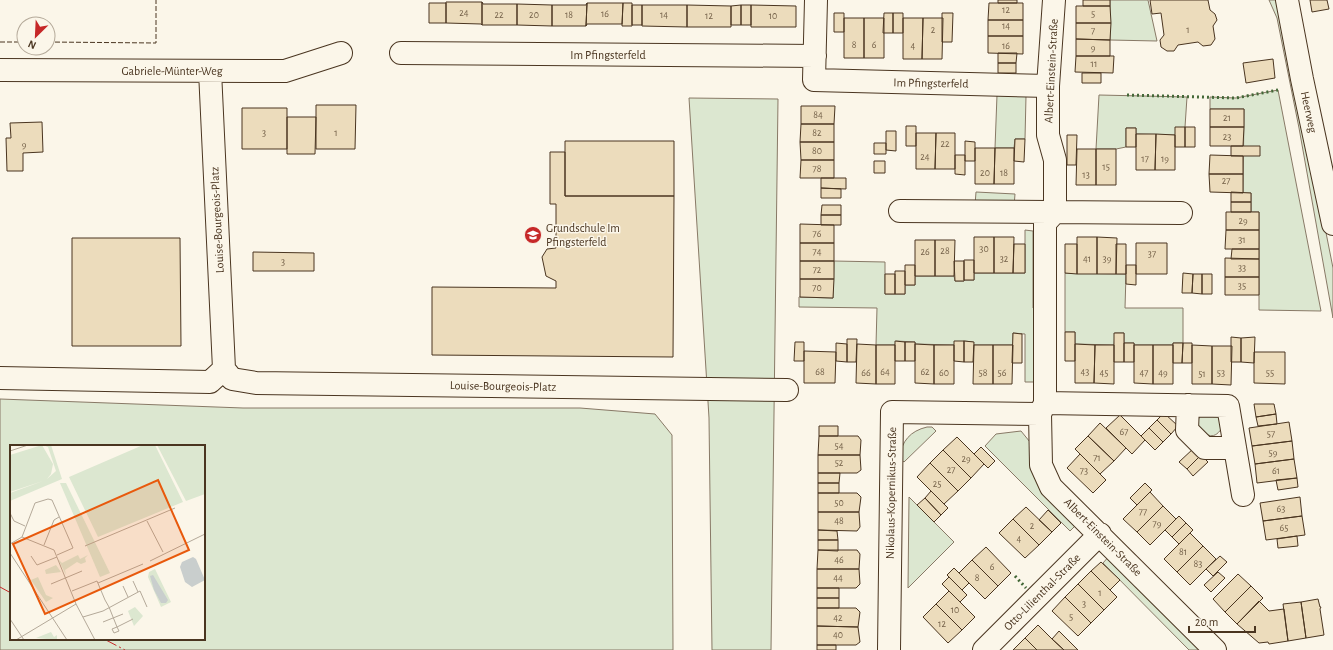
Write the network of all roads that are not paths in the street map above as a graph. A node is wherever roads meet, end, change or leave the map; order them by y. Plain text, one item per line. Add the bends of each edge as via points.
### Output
1 (816, 0) edge
2 (1054, 0) edge
3 (1287, 0) edge
4 (341, 53) dead end
5 (401, 53) dead end
6 (815, 56) junction
7 (0, 70) edge
8 (210, 71) junction
9 (1048, 86) junction
10 (900, 211) dead end
11 (1055, 212) junction
12 (1182, 213) dead end
13 (1333, 224) edge
14 (224, 369) junction
15 (0, 378) edge
16 (787, 390) dead end
17 (1188, 405) junction
18 (1043, 408) junction
19 (1235, 448) junction
20 (1243, 495) dead end
21 (1100, 534) junction
22 (889, 650) edge
23 (984, 650) edge
24 (1215, 650) edge

1 - 6 street
2 - 9 street, Albert-Einstein-Straße
3 - 13 street, Heerweg
4 - 8 street, Gabriele-Münter-Weg via 286,71
5 - 6 street, Im Pfingsterfeld
6 - 9 street, Im Pfingsterfeld via 814,80
7 - 8 street, Gabriele-Münter-Weg
8 - 14 street, Louise-Bourgeois-Platz
9 - 11 street, Albert-Einstein-Straße via 1048,135 1055,160
10 - 11 street
11 - 12 street
11 - 18 street, Albert-Einstein-Straße via 1045,223
14 - 15 street via 210,382
14 - 16 street, Louise-Bourgeois-Platz via 232,379 256,383
17 - 18 street
17 - 19 street via 1187,430 1205,448
17 - 19 street via 1228,406
18 - 21 street, Albert-Einstein-Straße via 1041,465 1051,487
18 - 22 street, Nikolaus-Kopernikus-Straße via 892,412
19 - 20 street
21 - 23 street, Otto-Lilienthal-Straße
21 - 24 street, Albert-Einstein-Straße

